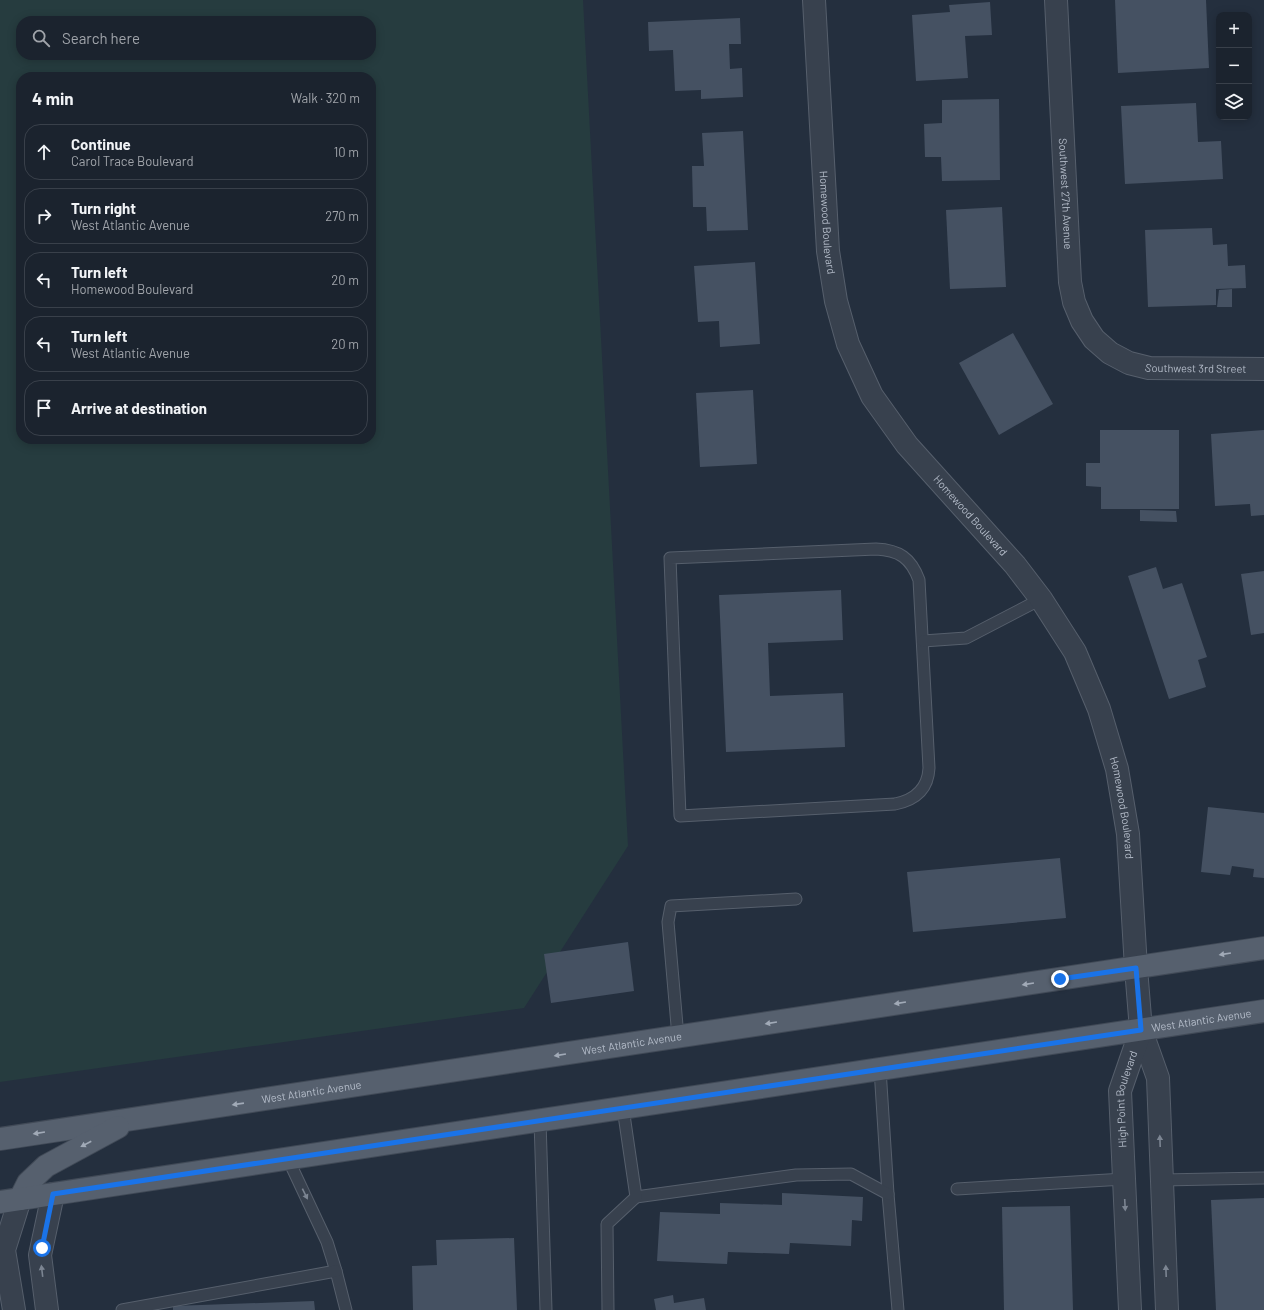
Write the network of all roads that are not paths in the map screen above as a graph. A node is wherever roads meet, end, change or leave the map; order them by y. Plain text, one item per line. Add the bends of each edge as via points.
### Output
1 (814, 0) edge
2 (1056, 0) edge
3 (1128, 363) joint
4 (1264, 369) edge
5 (1041, 598) junction
6 (923, 641) junction
7 (796, 899) dead end
8 (1264, 948) edge
9 (1136, 968) junction
10 (1264, 1011) edge
11 (1141, 1030) junction
12 (678, 1037) junction
13 (880, 1069) junction
14 (623, 1108) junction
15 (133, 1119) junction
16 (540, 1121) junction
17 (0, 1139) edge
18 (288, 1159) junction
19 (1264, 1178) edge
20 (1124, 1179) junction
21 (1162, 1180) junction
22 (957, 1189) dead end
23 (53, 1194) junction
24 (888, 1194) junction
25 (636, 1197) junction
26 (10, 1201) edge
27 (336, 1271) junction
28 (14, 1310) edge
29 (47, 1310) edge
30 (122, 1310) edge
31 (346, 1310) edge
32 (546, 1310) edge
33 (608, 1310) edge
34 (898, 1310) edge
35 (1130, 1310) edge
36 (1167, 1310) edge

1 - 5 street, Homewood Boulevard via 828,251 836,301 848,344 872,396 907,445 1015,565
2 - 3 street, Southwest 27th Avenue via 1070,282 1082,322 1094,339 1110,353
3 - 4 street, Southwest 3rd Street via 1149,368
5 - 6 lane via 966,638
5 - 9 street, Homewood Boulevard via 1075,652 1100,709 1117,769 1128,834
6 - 6 lane via 920,580 908,560 888,549 670,558 680,816 895,804 914,798 927,783 929,773
7 - 12 lane via 671,906 668,922
8 -> 9 main road, West Atlantic Avenue
9 - 11 street, Homewood Boulevard
9 -> 12 main road, West Atlantic Avenue
10 - 11 main road, West Atlantic Avenue
11 - 13 main road, West Atlantic Avenue
11 - 20 street, High Point Boulevard via 1120,1091
21 -> 11 street, High Point Boulevard via 1158,1078
12 -> 15 main road, West Atlantic Avenue
13 - 14 main road, West Atlantic Avenue
13 - 24 lane
14 - 16 main road, West Atlantic Avenue
14 - 25 lane
15 -> 17 main road, West Atlantic Avenue
15 -> 26 main road via 46,1166
16 - 18 main road, West Atlantic Avenue
16 - 32 lane
18 - 23 main road, West Atlantic Avenue
18 -> 27 lane via 322,1229
19 - 21 lane
20 - 22 lane
20 -> 35 street, High Point Boulevard
36 -> 21 street, High Point Boulevard
23 - 26 main road, West Atlantic Avenue
29 -> 23 street via 40,1255
24 - 25 lane via 851,1174 796,1175
24 - 34 lane
25 - 33 lane via 607,1224
26 - 28 street via 4,1250
27 - 30 lane
27 - 31 lane

